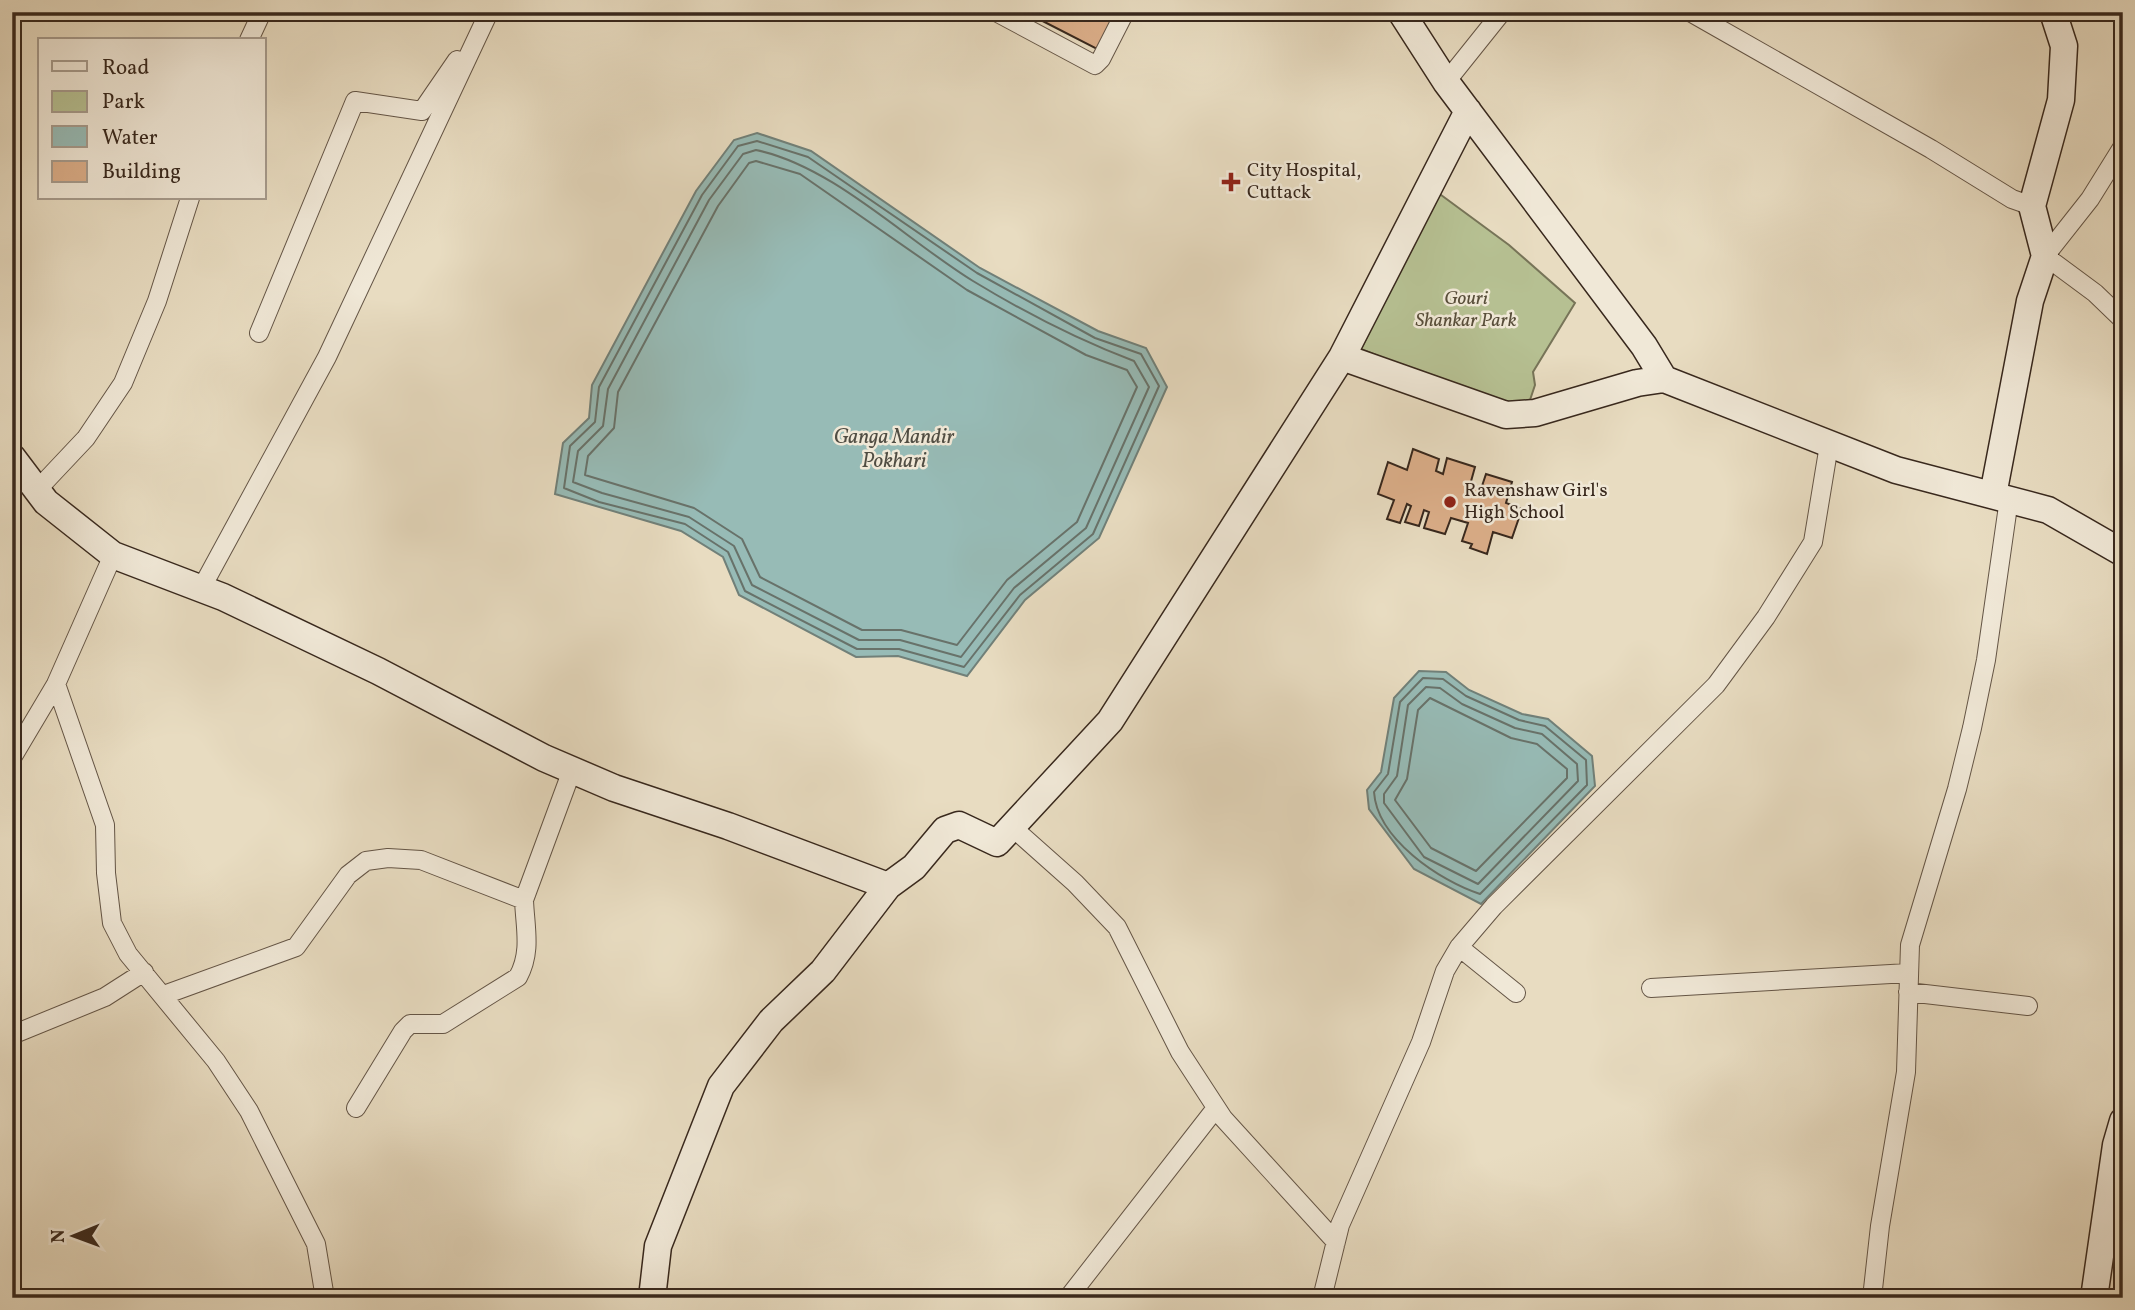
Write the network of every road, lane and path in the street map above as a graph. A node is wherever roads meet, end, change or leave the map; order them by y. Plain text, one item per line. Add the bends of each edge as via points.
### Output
1 (262, 12) edge
2 (480, 12) edge
3 (489, 12) edge
4 (996, 12) edge
5 (1125, 12) edge
6 (1401, 12) edge
7 (1502, 12) edge
8 (1690, 12) edge
9 (2053, 12) edge
10 (250, 38) edge
11 (1446, 82) junction
12 (1468, 111) junction
13 (2123, 146) edge
14 (189, 200) edge
15 (2032, 205) junction
16 (2045, 256) junction
17 (2123, 320) edge
18 (259, 334) dead end
19 (1342, 357) junction
20 (1664, 379) junction
21 (1829, 445) junction
22 (22, 476) edge
23 (2001, 497) junction
24 (2123, 553) edge
25 (113, 555) junction
26 (201, 589) junction
27 (56, 684) junction
28 (12, 758) edge
29 (572, 770) junction
30 (1012, 827) junction
31 (888, 886) junction
32 (524, 900) junction
33 (1459, 947) junction
34 (144, 972) junction
35 (1908, 982) junction
36 (1651, 988) dead end
37 (1516, 993) dead end
38 (164, 995) junction
39 (2028, 1006) dead end
40 (12, 1035) edge
41 (356, 1108) dead end
42 (1216, 1108) junction
43 (2123, 1121) edge
44 (1336, 1242) junction
45 (325, 1298) edge
46 (652, 1298) edge
47 (1068, 1298) edge
48 (1321, 1298) edge
49 (1872, 1298) edge
50 (2094, 1298) edge

1 - 10 street
2 - 18 street via 460,56 422,111 355,102
3 - 26 street via 327,357
4 - 5 street via 1095,65
6 - 11 street
7 - 11 street
8 - 15 street via 2012,199
9 - 15 street via 2064,46 2061,100
11 - 12 street
12 - 19 street
12 - 20 street
13 - 16 street via 2090,200
14 - 22 street via 157,301 123,383 86,438
15 - 16 street
16 - 17 street
16 - 23 street via 2030,302
19 - 20 street via 1506,415 1535,413
19 - 30 street via 1110,721
20 - 21 street
21 - 23 street via 1896,470
21 - 33 street via 1813,542 1716,685 1494,906
22 - 25 street via 55,510
23 - 24 street via 2048,510
23 - 35 street via 1986,660 1957,789 1910,945
25 - 26 street
25 - 27 street
26 - 29 street via 379,671
27 - 28 street
27 - 34 street via 105,825 112,923 128,954
29 - 31 street
29 - 32 street
30 - 31 street via 997,843 959,825 946,830 914,867
30 - 42 street via 1116,927 1180,1052
31 - 46 street via 823,971 771,1021 721,1086 658,1246
32 - 38 street via 421,860 366,861 348,875 296,947
32 - 41 street via 528,941 518,977 443,1024 410,1024
33 - 37 street
33 - 44 street via 1445,971 1422,1042
34 - 38 street
34 - 40 street via 105,997
35 - 36 street
35 - 39 street
35 - 49 street via 1906,1072
38 - 45 street via 248,1111 316,1244
42 - 44 street
42 - 47 street
43 - 50 street
44 - 48 street

